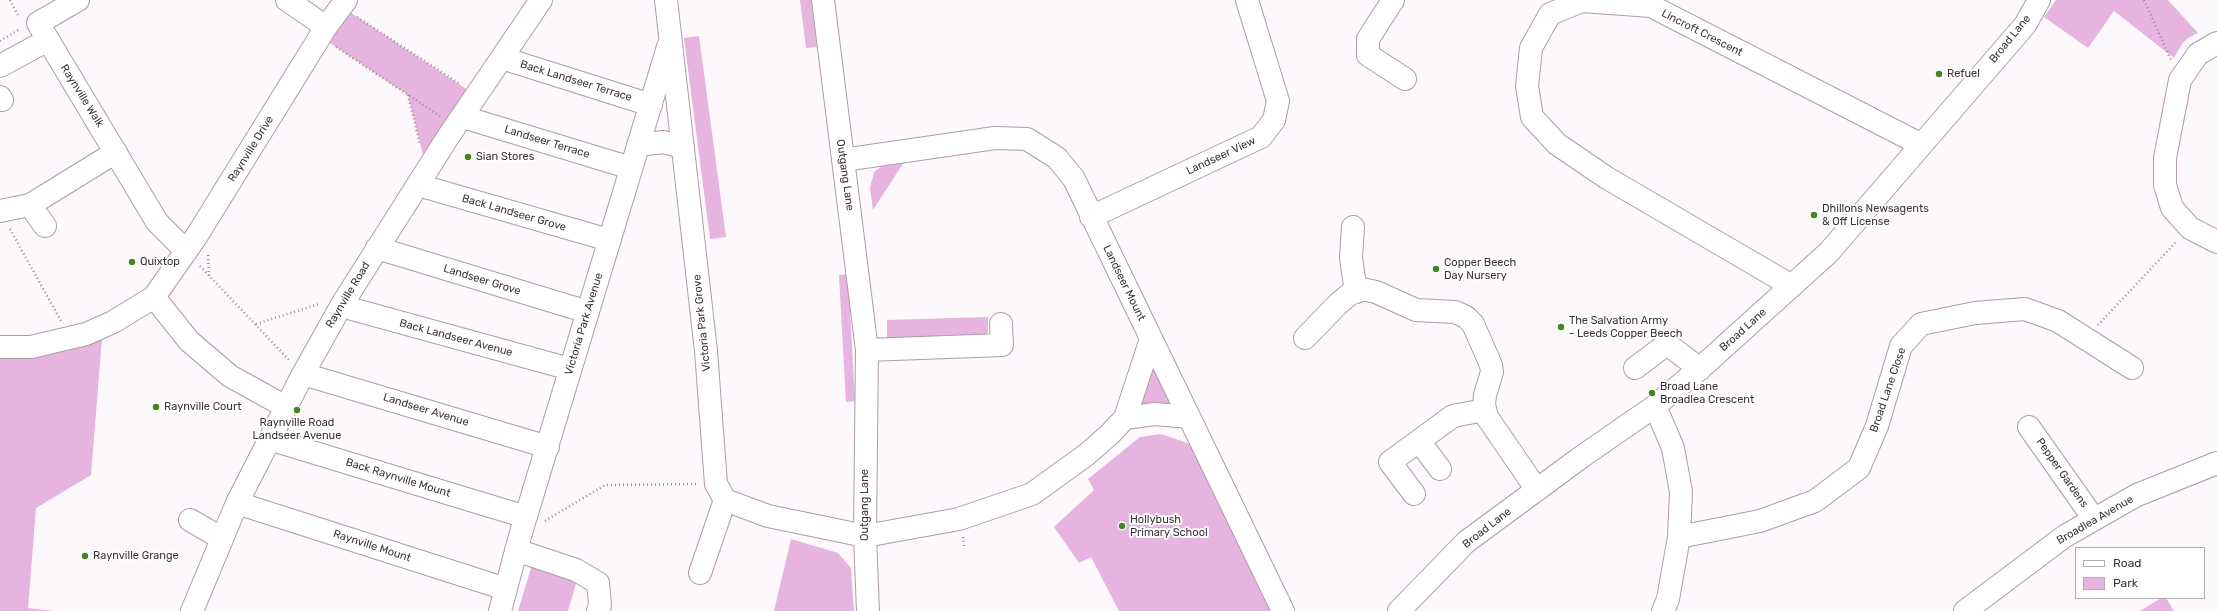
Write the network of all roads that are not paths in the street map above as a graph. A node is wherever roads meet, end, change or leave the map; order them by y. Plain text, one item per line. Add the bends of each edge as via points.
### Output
1 (78, 0) edge
2 (287, 0) edge
3 (541, 0) edge
4 (666, 0) edge
5 (823, 0) edge
6 (1246, 0) edge
7 (1393, 0) edge
8 (2038, 0) edge
9 (344, 4) edge
10 (324, 32) junction
11 (671, 37) junction
12 (48, 40) junction
13 (2217, 43) edge
14 (502, 58) junction
15 (0, 66) edge
16 (1405, 79) dead end
17 (651, 105) junction
18 (459, 122) junction
19 (1920, 144) junction
20 (638, 145) junction
21 (683, 147) junction
22 (116, 152) junction
23 (842, 160) junction
24 (631, 168) junction
25 (422, 178) junction
26 (30, 205) junction
27 (4, 217) edge
28 (1091, 217) junction
29 (45, 226) dead end
30 (1353, 227) dead end
31 (609, 240) junction
32 (2217, 242) edge
33 (377, 248) junction
34 (186, 251) junction
35 (1792, 286) junction
36 (1356, 292) junction
37 (154, 297) junction
38 (341, 306) junction
39 (588, 312) junction
40 (1001, 324) dead end
41 (1305, 338) dead end
42 (1151, 339) junction
43 (0, 347) edge
44 (867, 350) junction
45 (1635, 368) dead end
46 (2132, 368) dead end
47 (570, 369) junction
48 (1700, 369) junction
49 (303, 374) junction
50 (1655, 406) junction
51 (286, 407) junction
52 (1486, 410) junction
53 (1189, 417) junction
54 (1126, 418) junction
55 (2029, 427) dead end
56 (269, 439) junction
57 (1419, 441) junction
58 (548, 447) junction
59 (2217, 463) edge
60 (1440, 469) dead end
61 (1537, 490) junction
62 (721, 492) junction
63 (1414, 494) dead end
64 (237, 503) junction
65 (2094, 519) junction
66 (190, 520) dead end
67 (521, 535) junction
68 (865, 536) junction
69 (1680, 537) junction
70 (221, 538) junction
71 (700, 573) dead end
72 (506, 589) junction
73 (192, 611) edge
74 (500, 611) edge
75 (598, 611) edge
76 (868, 611) edge
77 (1283, 611) edge
78 (1399, 611) edge
79 (1662, 611) edge
80 (1965, 611) edge

1 - 12 street, Raynville Walk via 38,23
2 - 10 street
3 - 14 street, Raynville Road
4 - 11 street, Victoria Park Grove
5 - 23 street, Outgang Lane
6 - 28 street, Landseer View via 1278,101 1274,120 1261,137
7 - 16 street via 1368,39 1368,55
8 - 19 street, Broad Lane via 2025,24
9 - 10 street, Raynville Drive
10 - 34 street, Raynville Drive
11 - 17 street, Victoria Park Avenue
11 - 21 street, Victoria Park Grove
12 - 15 street
12 - 22 street, Raynville Walk
13 - 32 street via 2198,54 2180,80 2165,158 2165,185 2172,208 2190,228
14 - 17 street, Back Landseer Terrace
14 - 18 street, Raynville Road
17 - 20 street, Victoria Park Avenue
18 - 24 street, Landseer Terrace
18 - 25 street, Raynville Road
19 - 35 street, Broad Lane via 1828,252
19 - 35 street, Lincroft Crescent via 1651,6 1582,2 1550,14 1531,48 1527,86 1532,117 1557,144 1607,178
20 - 21 street via 663,142
20 - 24 street, Victoria Park Avenue
21 - 62 street, Victoria Park Grove
22 - 26 street
22 - 34 street, Raynville Walk via 157,222
23 - 28 street, Landseer Mount via 995,138 1028,139 1057,158 1074,179
23 - 44 street, Outgang Lane
24 - 31 street, Victoria Park Avenue
25 - 31 street, Back Landseer Grove
25 - 33 street, Raynville Road
26 - 27 street
26 - 29 street
28 - 42 street, Landseer Mount
30 - 36 street via 1351,258
31 - 39 street, Victoria Park Avenue
33 - 38 street, Raynville Road
33 - 39 street, Landseer Grove
34 - 37 street, Raynville Drive
35 - 48 street, Broad Lane
36 - 41 street via 1338,304
36 - 52 street via 1376,292 1416,310 1455,312 1466,317 1473,324 1491,365 1492,372 1485,395
37 - 43 street via 113,322 71,337 32,347
37 - 51 street via 189,341 230,376
38 - 47 street, Back Landseer Avenue
38 - 49 street, Raynville Road
39 - 47 street, Victoria Park Avenue
40 - 44 street via 1002,345
42 - 53 street, Landseer Mount
42 - 54 street
44 - 68 street, Outgang Lane
45 - 48 street via 1667,344
46 - 69 street, Broad Lane Close via 2058,321 2025,309 1975,313 1921,324 1901,346 1877,426 1859,468 1815,501 1760,521
47 - 58 street, Victoria Park Avenue
48 - 50 street, Broad Lane
49 - 51 street, Raynville Road
49 - 58 street, Landseer Avenue
50 - 61 street, Broad Lane
50 - 69 street via 1672,448 1681,492
51 - 56 street, Raynville Road
52 - 57 street via 1453,416
52 - 61 street via 1488,417
53 - 54 street via 1155,414
53 - 77 street, Landseer Mount
54 - 68 street via 1086,455 1032,494 959,519
55 - 65 street, Pepper Gardens
56 - 64 street, Raynville Road
56 - 67 street, Back Raynville Mount
57 - 60 street
57 - 63 street via 1390,462
58 - 67 street, Victoria Park Avenue
59 - 65 street, Broadlea Avenue via 2137,495
61 - 78 street, Broad Lane via 1466,542
62 - 68 street via 768,516
62 - 71 street
64 - 70 street, Raynville Road
64 - 72 street, Raynville Mount
65 - 80 street, Broadlea Avenue via 2065,536
66 - 70 street
67 - 72 street, Victoria Park Avenue
67 - 75 street, Back Raynville Mount via 598,583
68 - 76 street, Outgang Lane
69 - 79 street via 1668,599
70 - 73 street, Raynville Road
72 - 74 street, Victoria Park Avenue

